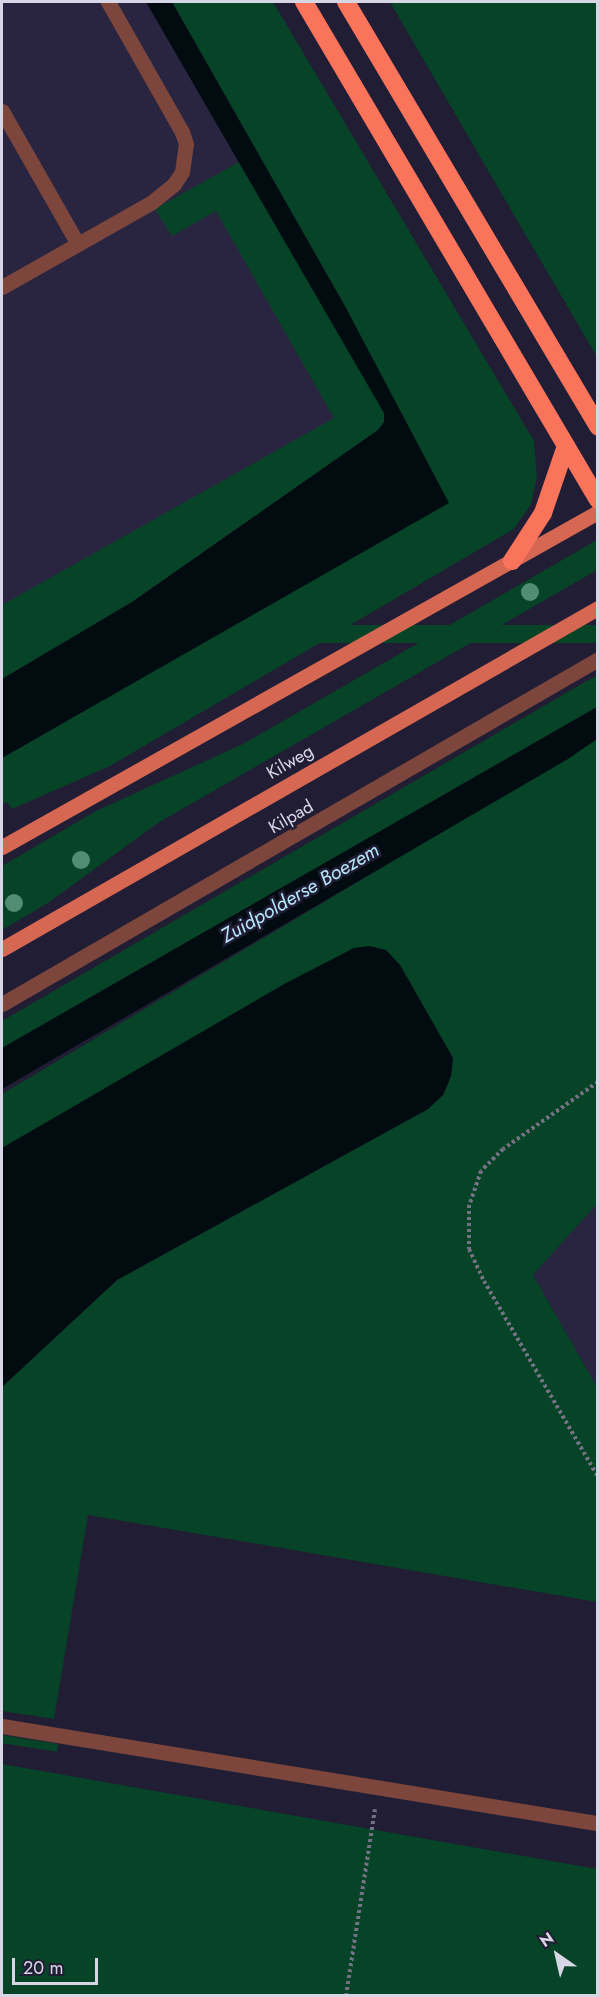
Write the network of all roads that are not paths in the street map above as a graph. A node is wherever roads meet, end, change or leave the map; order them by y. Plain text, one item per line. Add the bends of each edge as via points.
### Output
1 (108, 2) edge
2 (304, 2) edge
3 (346, 2) edge
4 (2, 111) edge
5 (78, 244) junction
6 (2, 287) edge
7 (597, 427) edge
8 (566, 446) junction
9 (597, 500) edge
10 (597, 512) edge
11 (512, 561) junction
12 (597, 608) edge
13 (597, 659) edge
14 (2, 847) edge
15 (2, 949) edge
16 (2, 1004) edge
17 (2, 1726) edge
18 (596, 1823) dead end

1 - 5 street via 177,119 186,144 186,158 182,172 163,194
2 - 8 highway
3 - 7 highway
4 - 5 street
5 - 6 street
8 - 9 highway
8 - 11 highway via 543,513
10 - 11 main road
11 - 14 main road
12 - 15 main road, Kilweg
13 - 16 street, Kilpad
17 - 18 street

